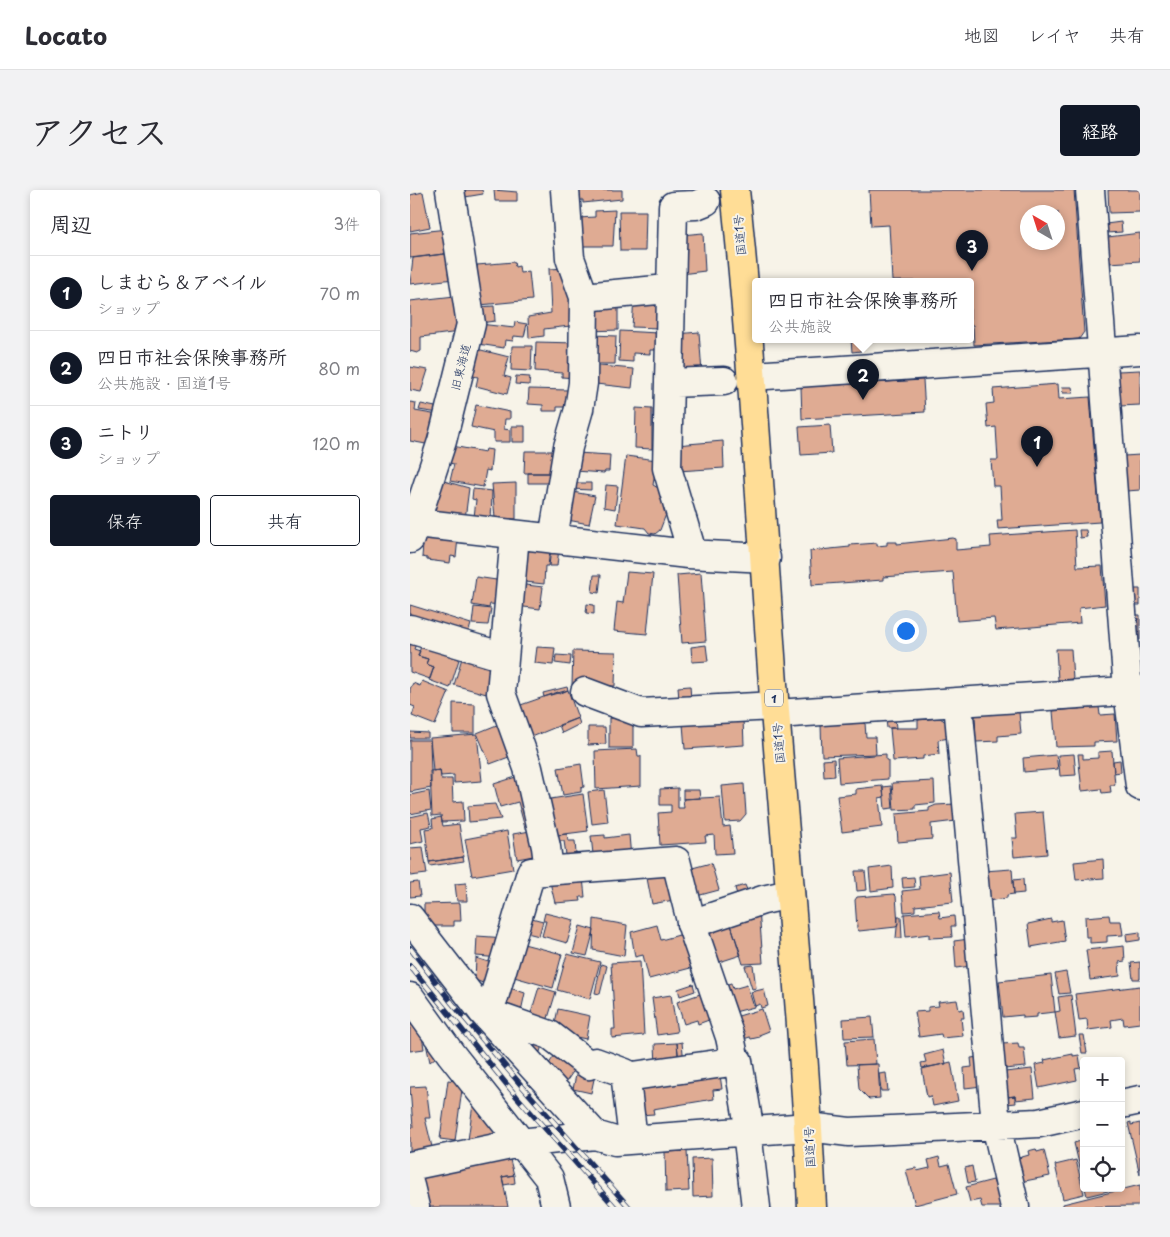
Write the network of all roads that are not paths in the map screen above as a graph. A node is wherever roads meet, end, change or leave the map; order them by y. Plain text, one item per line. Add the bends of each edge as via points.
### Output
1 (450, 190) edge
2 (565, 190) edge
3 (735, 190) edge
4 (1090, 190) edge
5 (706, 200) dead end
6 (670, 292) junction
7 (584, 297) junction
8 (1140, 350) edge
9 (1102, 352) junction
10 (752, 376) junction
11 (724, 381) dead end
12 (669, 383) junction
13 (412, 528) edge
14 (515, 535) junction
15 (553, 539) junction
16 (688, 554) junction
17 (766, 558) junction
18 (410, 629) edge
19 (504, 657) junction
20 (1134, 690) edge
21 (585, 692) dead end
22 (958, 703) junction
23 (775, 710) junction
24 (1140, 786) edge
25 (549, 870) junction
26 (790, 894) junction
27 (410, 918) edge
28 (691, 924) junction
29 (410, 997) edge
30 (482, 1012) junction
31 (735, 1061) junction
32 (626, 1077) junction
33 (1140, 1100) edge
34 (1125, 1103) edge
35 (1080, 1114) edge
36 (996, 1125) junction
37 (809, 1127) junction
38 (749, 1132) junction
39 (595, 1135) junction
40 (634, 1139) junction
41 (520, 1143) junction
42 (410, 1166) edge
43 (549, 1178) junction
44 (410, 1186) edge
45 (415, 1207) edge
46 (556, 1207) edge
47 (576, 1207) edge
48 (756, 1207) edge
49 (812, 1207) edge
50 (1015, 1207) edge

1 - 13 street, 旧東海道 via 471,324 442,441
2 - 7 street via 570,258
3 - 10 highway, 国道1号 / 1
4 - 9 street
5 - 6 street via 696,205 673,206
6 - 7 street via 657,290
6 - 12 street
7 - 15 street via 579,409 568,446
8 - 9 street
9 - 10 street
9 - 20 street
10 - 17 highway, 国道1号 / 1
11 - 12 street
12 - 16 street via 668,468 689,542
13 - 14 street
14 - 15 street
14 - 19 street
15 - 16 street
16 - 17 street
17 - 23 highway, 国道1号 / 1
18 - 19 street
19 - 25 street via 501,693 528,768
20 - 22 street
20 - 24 street
21 - 23 street via 641,713
22 - 23 street
22 - 36 street
23 - 26 highway, 国道1号 / 1
25 - 28 street via 676,861
25 - 30 street via 532,872 494,997
26 - 28 street
26 - 37 highway, 国道1号 / 1
27 - 30 street
28 - 31 street via 730,1037
29 - 41 street
30 - 32 street via 550,1035 590,1065 595,1062 625,1073
30 - 39 street
31 - 32 street
31 - 38 street via 738,1061
32 - 40 street
33 - 34 street
35 - 36 street via 1039,1123
36 - 37 street via 849,1132
36 - 50 street
37 - 38 street
37 - 49 highway, 国道1号 / 1
38 - 40 street
38 - 48 street
39 - 40 street via 615,1141
39 - 41 street
41 - 42 street
41 - 43 street
43 - 46 street
43 - 47 street
44 - 45 street

